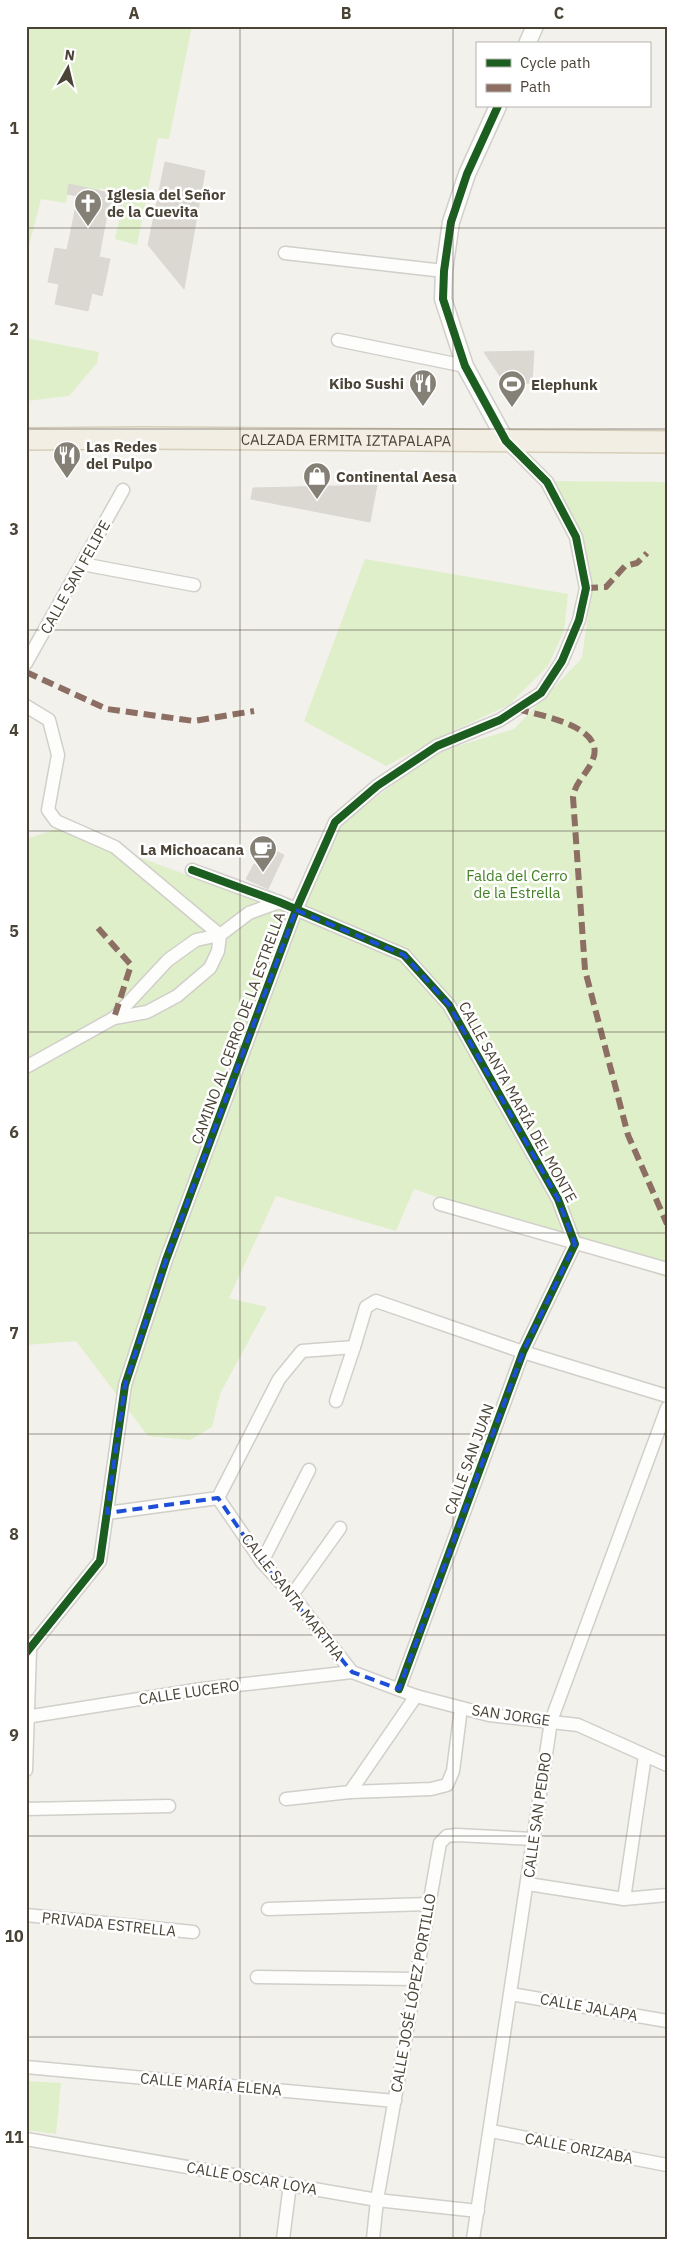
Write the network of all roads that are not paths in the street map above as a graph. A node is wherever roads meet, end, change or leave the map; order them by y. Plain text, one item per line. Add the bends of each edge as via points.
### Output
1 (534, 26) edge
2 (528, 42) edge
3 (497, 108) edge
4 (285, 253) dead end
5 (444, 272) junction
6 (338, 340) dead end
7 (465, 366) junction
8 (26, 439) edge
9 (506, 441) junction
10 (667, 442) edge
11 (123, 490) dead end
12 (82, 564) junction
13 (194, 585) dead end
14 (26, 663) edge
15 (26, 706) edge
16 (192, 870) dead end
17 (279, 902) junction
18 (296, 910) junction
19 (220, 935) junction
20 (114, 1018) junction
21 (26, 1067) edge
22 (440, 1204) dead end
23 (575, 1244) junction
24 (667, 1269) edge
25 (354, 1347) junction
26 (523, 1352) junction
27 (667, 1396) edge
28 (336, 1401) dead end
29 (667, 1408) edge
30 (309, 1470) dead end
31 (218, 1498) junction
32 (107, 1513) junction
33 (340, 1528) dead end
34 (262, 1562) junction
35 (292, 1595) junction
36 (28, 1651) edge
37 (352, 1672) junction
38 (399, 1689) junction
39 (416, 1696) junction
40 (461, 1708) junction
41 (27, 1718) edge
42 (551, 1721) junction
43 (645, 1756) junction
44 (667, 1764) edge
45 (26, 1770) edge
46 (350, 1792) junction
47 (286, 1799) dead end
48 (169, 1806) dead end
49 (26, 1809) edge
50 (534, 1839) junction
51 (528, 1884) junction
52 (667, 1895) edge
53 (624, 1899) junction
54 (428, 1904) junction
55 (268, 1910) dead end
56 (26, 1915) edge
57 (193, 1932) dead end
58 (257, 1977) dead end
59 (415, 1980) junction
60 (511, 1994) junction
61 (667, 2021) edge
62 (26, 2067) edge
63 (395, 2101) junction
64 (491, 2130) junction
65 (26, 2139) edge
66 (667, 2165) edge
67 (290, 2184) junction
68 (377, 2200) junction
69 (478, 2211) junction
70 (283, 2239) edge
71 (373, 2239) edge
72 (473, 2239) edge

1 - 2 street
3 - 5 street via 467,174 451,222
4 - 5 street
5 - 7 street via 443,299
6 - 7 street
7 - 9 street
8 - 9 main road, CALZADA ERMITA IZTAPALAPA
9 - 10 main road, CALZADA ERMITA IZTAPALAPA
9 - 18 street, CAMINO AL CERRO DE LA ESTRELLA via 548,482 576,538 586,588 579,620 562,661 541,692 500,720 437,746 377,786 335,822
11 - 12 street, CALLE SAN FELIPE
12 - 13 street
12 - 14 street, CALLE SAN FELIPE
15 - 19 street via 48,720 58,755 48,810 56,821 115,846
16 - 17 street, CALLE SANTA MARÍA DEL MONTE
17 - 18 street, CALLE SANTA MARÍA DEL MONTE
17 - 19 street via 249,913
18 - 23 street, CALLE SANTA MARÍA DEL MONTE via 404,955 449,1005 558,1199
18 - 32 street, CAMINO AL CERRO DE LA ESTRELLA via 166,1260 125,1385
19 - 20 street via 196,940 168,960
19 - 20 street via 218,952 210,968 177,996 148,1012
20 - 21 street
22 - 23 street
23 - 24 street
23 - 26 street, CALLE SAN JUAN
25 - 26 street via 366,1307 376,1301
25 - 28 street
25 - 31 street via 302,1351 279,1379
26 - 27 street
26 - 38 street, CALLE SAN JUAN
29 - 42 street, CALLE SAN PEDRO
30 - 34 street
31 - 32 street
31 - 34 street, CALLE SANTA MARTHA
32 - 36 street, CAMINO AL CERRO DE LA ESTRELLA via 100,1561
33 - 35 street
34 - 35 street, CALLE SANTA MARTHA
35 - 37 street, CALLE SANTA MARTHA
36 - 41 street
37 - 38 street, SAN JORGE
37 - 41 street, CALLE LUCERO via 202,1689
38 - 39 street, SAN JORGE
39 - 40 street, SAN JORGE
39 - 46 street
40 - 42 street, SAN JORGE via 489,1715
40 - 46 street via 453,1771 447,1785 431,1789
41 - 45 street
42 - 43 street, SAN JORGE via 578,1725
42 - 50 street, CALLE SAN PEDRO
43 - 44 street, SAN JORGE
43 - 53 street
46 - 47 street
48 - 49 street
50 - 51 street, CALLE SAN PEDRO
50 - 54 street, CALLE JOSÉ LÓPEZ PORTILLO via 447,1836 440,1842
51 - 53 street
51 - 60 street, CALLE SAN PEDRO
52 - 53 street
54 - 55 street
54 - 59 street, CALLE JOSÉ LÓPEZ PORTILLO
56 - 57 street, PRIVADA ESTRELLA
58 - 59 street
59 - 63 street, CALLE JOSÉ LÓPEZ PORTILLO
60 - 61 street, CALLE JALAPA
60 - 64 street, CALLE SAN PEDRO
62 - 63 street, CALLE MARÍA ELENA
63 - 68 street, CALLE JOSÉ LÓPEZ PORTILLO
64 - 66 street, CALLE ORIZABA
64 - 69 street, CALLE SAN PEDRO
65 - 67 street, CALLE OSCAR LOYA
67 - 68 street, CALLE OSCAR LOYA
67 - 70 street
68 - 69 street, CALLE OSCAR LOYA
68 - 71 street, CALLE JOSÉ LÓPEZ PORTILLO
69 - 72 street, CALLE SAN PEDRO

